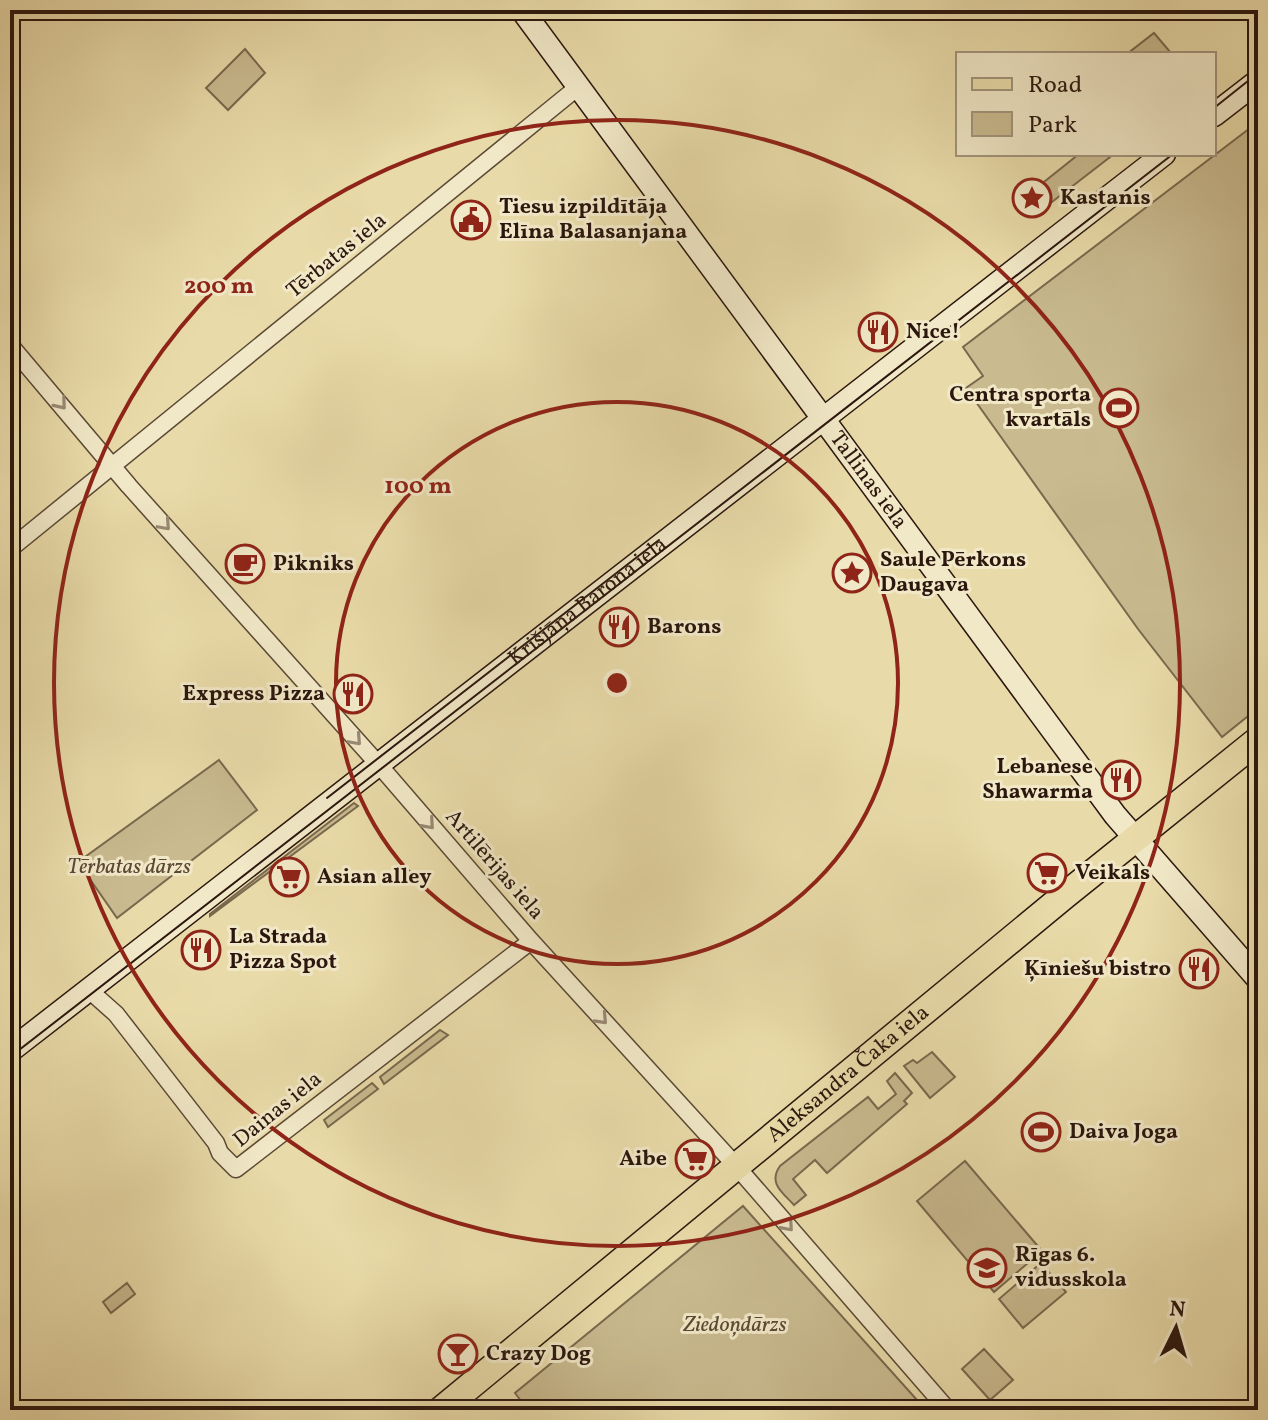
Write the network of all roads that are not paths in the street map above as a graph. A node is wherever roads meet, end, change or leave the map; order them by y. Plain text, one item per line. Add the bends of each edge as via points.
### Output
1 (522, 10) edge
2 (1258, 81) edge
3 (578, 87) junction
4 (1216, 113) edge
5 (1161, 156) edge
6 (10, 345) edge
7 (823, 419) junction
8 (114, 466) junction
9 (10, 549) edge
10 (1258, 740) edge
11 (379, 765) junction
12 (1135, 839) junction
13 (531, 941) junction
14 (1258, 979) edge
15 (89, 990) junction
16 (10, 1051) edge
17 (737, 1167) junction
18 (441, 1410) edge
19 (948, 1410) edge

1 - 3 street, Tallinas iela
2 - 4 street
3 - 7 street, Tallinas iela
3 - 8 street, Tērbatas iela
5 - 7 street, Krišjāņa Barona iela
6 -> 8 street, Artilērijas iela
7 - 11 street, Krišjāņa Barona iela
7 - 12 street, Tallinas iela
8 - 9 street, Tērbatas iela
8 -> 11 street, Artilērijas iela
10 - 12 main road, Aleksandra Čaka iela
11 -> 13 street, Artilērijas iela
11 - 15 street, Krišjāņa Barona iela
12 - 14 street, Tallinas iela
12 - 17 main road, Aleksandra Čaka iela
13 - 15 street, Dainas iela via 236,1169 116,1014
13 -> 17 street, Artilērijas iela
15 - 16 street, Krišjāņa Barona iela
17 - 18 main road, Aleksandra Čaka iela
17 -> 19 street, Artilērijas iela

